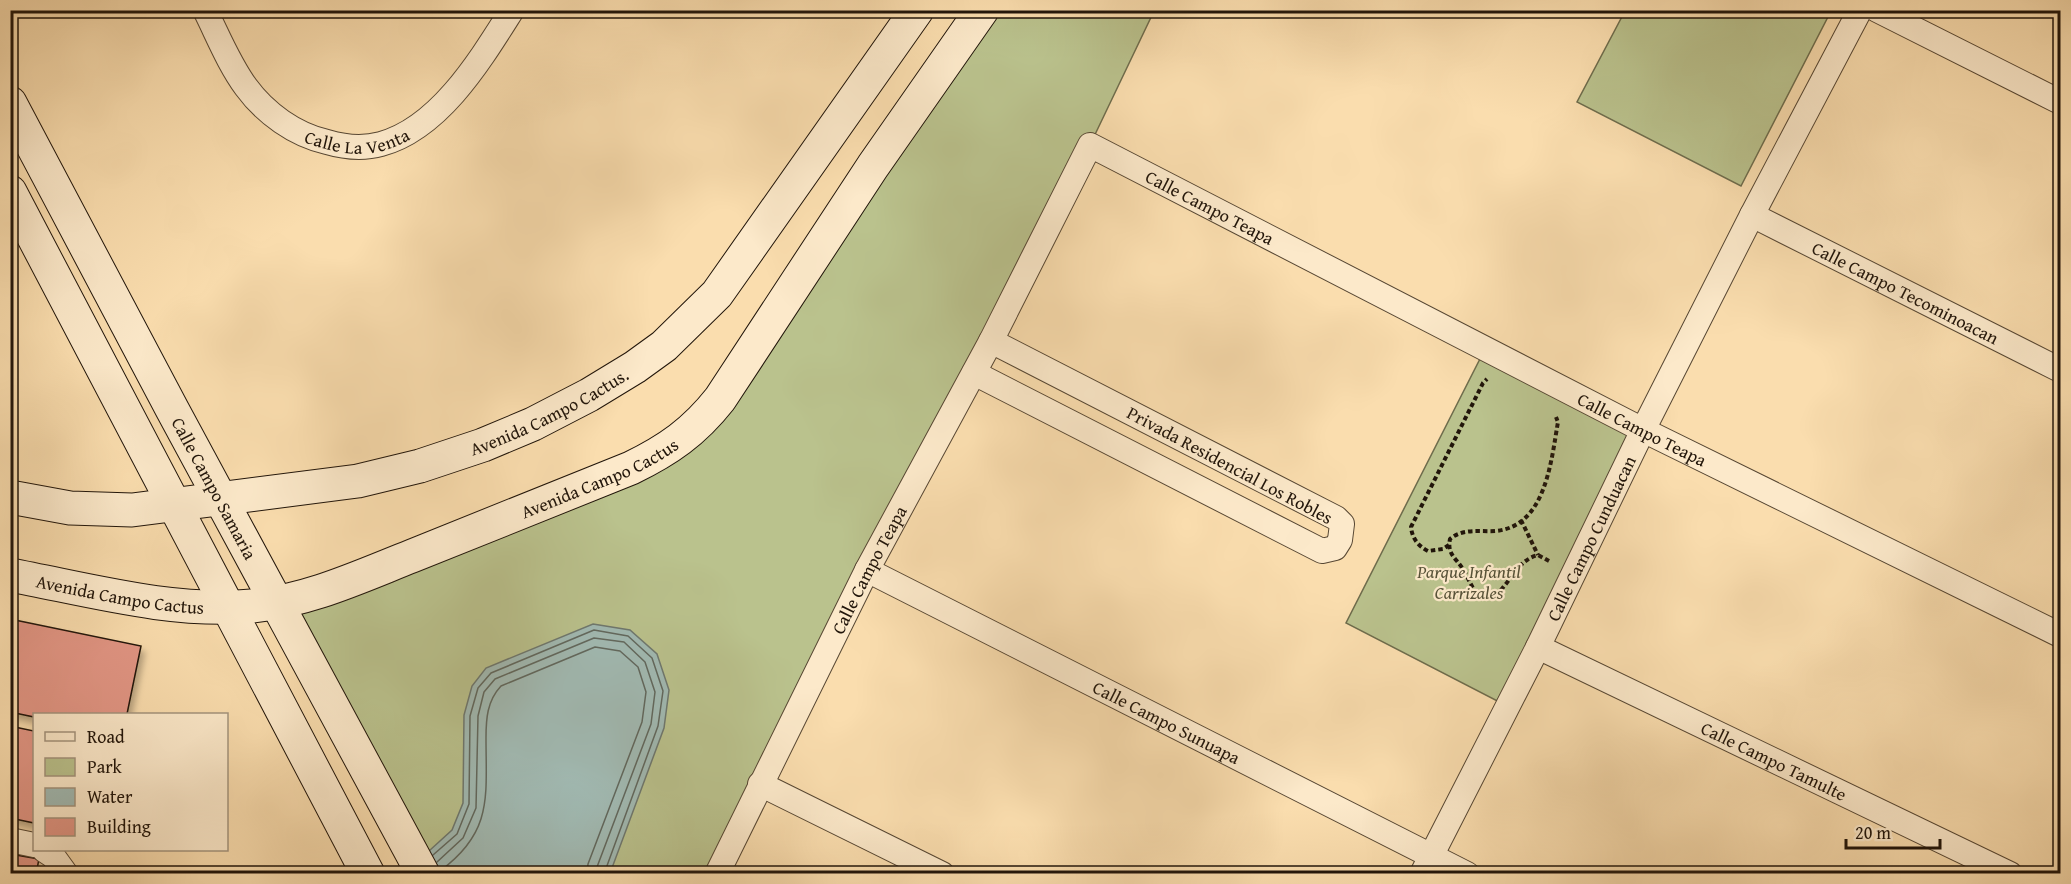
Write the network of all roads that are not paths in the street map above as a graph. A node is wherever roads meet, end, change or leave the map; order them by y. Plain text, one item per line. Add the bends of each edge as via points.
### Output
1 (205, 10) edge
2 (512, 10) edge
3 (917, 10) edge
4 (982, 10) edge
5 (1860, 10) edge
6 (1878, 10) edge
7 (2061, 102) edge
8 (10, 103) edge
9 (10, 192) edge
10 (1752, 215) junction
11 (991, 341) junction
12 (2061, 370) edge
13 (974, 373) junction
14 (1643, 430) junction
15 (10, 497) edge
16 (220, 498) junction
17 (176, 506) junction
18 (867, 570) junction
19 (10, 575) edge
20 (277, 602) junction
21 (229, 607) junction
22 (2061, 635) edge
23 (1538, 647) junction
24 (760, 784) junction
25 (43, 851) edge
26 (1426, 864) edge
27 (66, 873) edge
28 (368, 873) edge
29 (423, 873) edge
30 (717, 873) edge
31 (942, 873) edge
32 (1467, 873) edge
33 (2010, 873) edge

1 - 2 street, Calle La Venta via 240,78 264,107 306,136 354,147 394,140 426,119 476,66
3 - 16 street, Avenida Campo Cactus. via 717,294 664,346 635,367 533,423 420,466 350,483
4 - 20 street, Avenida Campo Cactus via 873,166 720,399 682,439 650,459 557,498 357,577
5 - 10 street, Calle Campo Cunduacan
6 - 7 street
8 - 16 street, Calle Campo Samaria
9 - 17 street
10 - 12 street, Calle Campo Tecominoacan
10 - 14 street, Calle Campo Cunduacan
11 - 13 street, Calle Campo Teapa
11 - 13 street, Privada Residencial Los Robles via 1336,518 1342,524 1340,540 1335,548 1322,551
11 - 14 street, Calle Campo Teapa via 1090,146
13 - 18 street, Calle Campo Teapa
14 - 22 street, Calle Campo Teapa
14 - 23 street, Calle Campo Cunduacan
15 - 17 street, Avenida Campo Cactus. via 89,509
16 - 17 street, Avenida Campo Cactus.
16 - 20 street, Calle Campo Samaria
17 - 21 street
18 - 24 street, Calle Campo Teapa
18 - 26 street, Calle Campo Sunuapa
19 - 21 street, Avenida Campo Cactus via 150,602
20 - 21 street, Avenida Campo Cactus
20 - 29 street, Calle Campo Samaria
21 - 28 street
23 - 26 street, Calle Campo Cunduacan
23 - 33 street, Calle Campo Tamulte
24 - 30 street, Calle Campo Teapa
24 - 31 street
25 - 27 street via 53,856
26 - 32 street, Calle Campo Sunuapa

